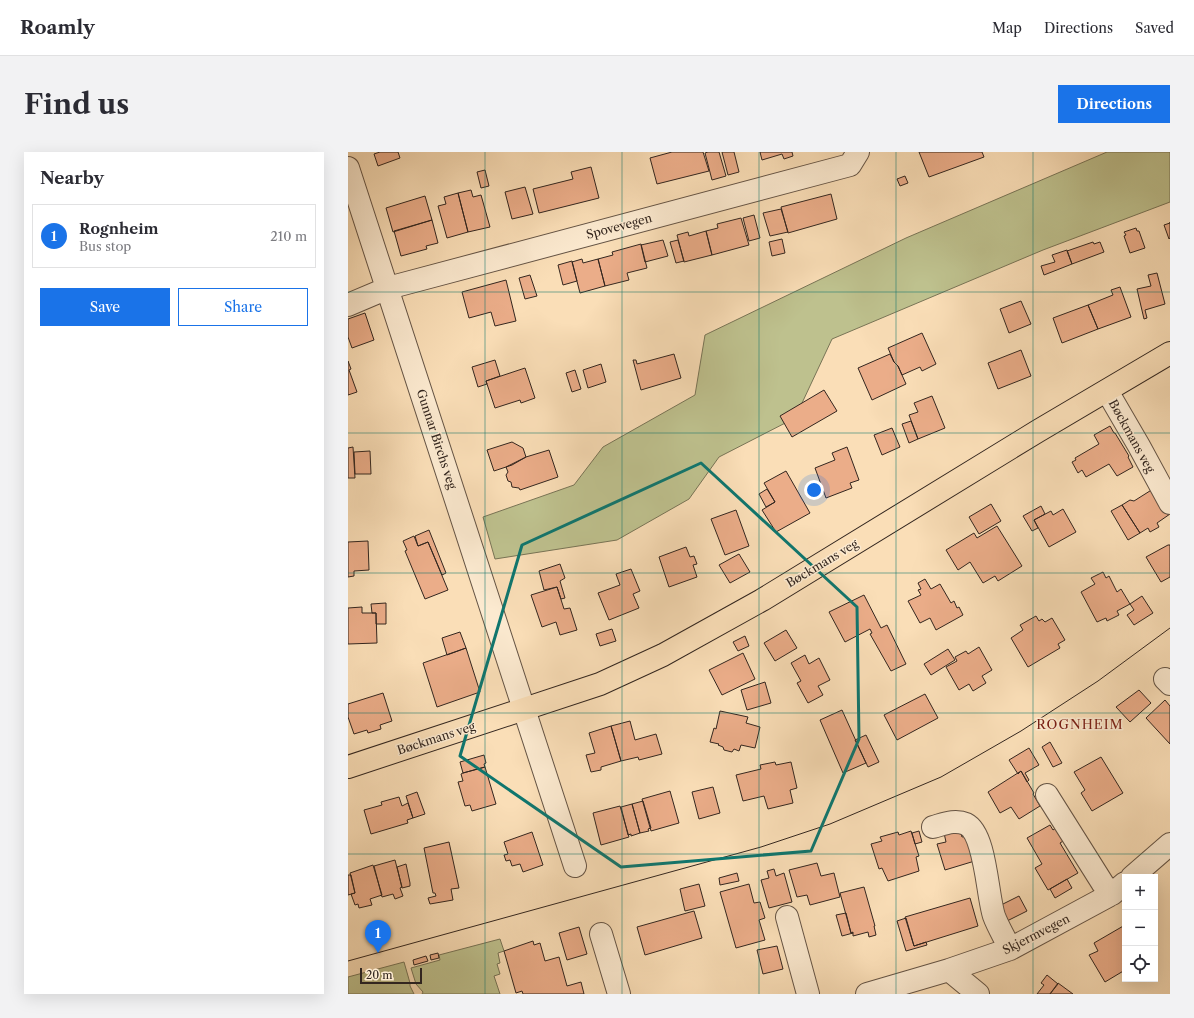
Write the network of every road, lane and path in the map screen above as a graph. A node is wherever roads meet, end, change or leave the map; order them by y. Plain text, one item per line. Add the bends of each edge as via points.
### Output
1 (854, 158) edge
2 (350, 179) edge
3 (388, 288) junction
4 (348, 305) edge
5 (1170, 353) edge
6 (1106, 391) junction
7 (1170, 503) edge
8 (524, 710) junction
9 (348, 767) edge
10 (1047, 795) dead end
11 (933, 827) dead end
12 (1170, 844) edge
13 (575, 866) dead end
14 (1135, 874) edge
15 (1119, 888) edge
16 (787, 917) dead end
17 (601, 934) dead end
18 (1010, 949) junction
19 (949, 970) junction
20 (897, 990) edge
21 (619, 994) edge
22 (808, 994) edge
23 (867, 994) edge
24 (978, 994) edge

1 - 3 street, Spovevegen
2 - 3 street, Gunnar Birchs veg
3 - 4 street, Spovevegen
3 - 8 street, Gunnar Birchs veg
5 - 6 main road, Bøckmans veg
6 - 7 street, Bøckmans veg
6 - 8 main road, Bøckmans veg via 762,600 670,651 600,684
8 - 9 main road, Bøckmans veg
8 - 13 street
10 - 15 street via 1102,884
11 - 18 street via 954,821 966,824 975,833 981,847 994,916
12 - 14 street
15 - 18 street, Skjermvegen
16 - 22 street
17 - 21 street
18 - 19 street, Skjermvegen
19 - 20 street, Skjermvegen
19 - 24 street
20 - 23 street, Skjermvegen

